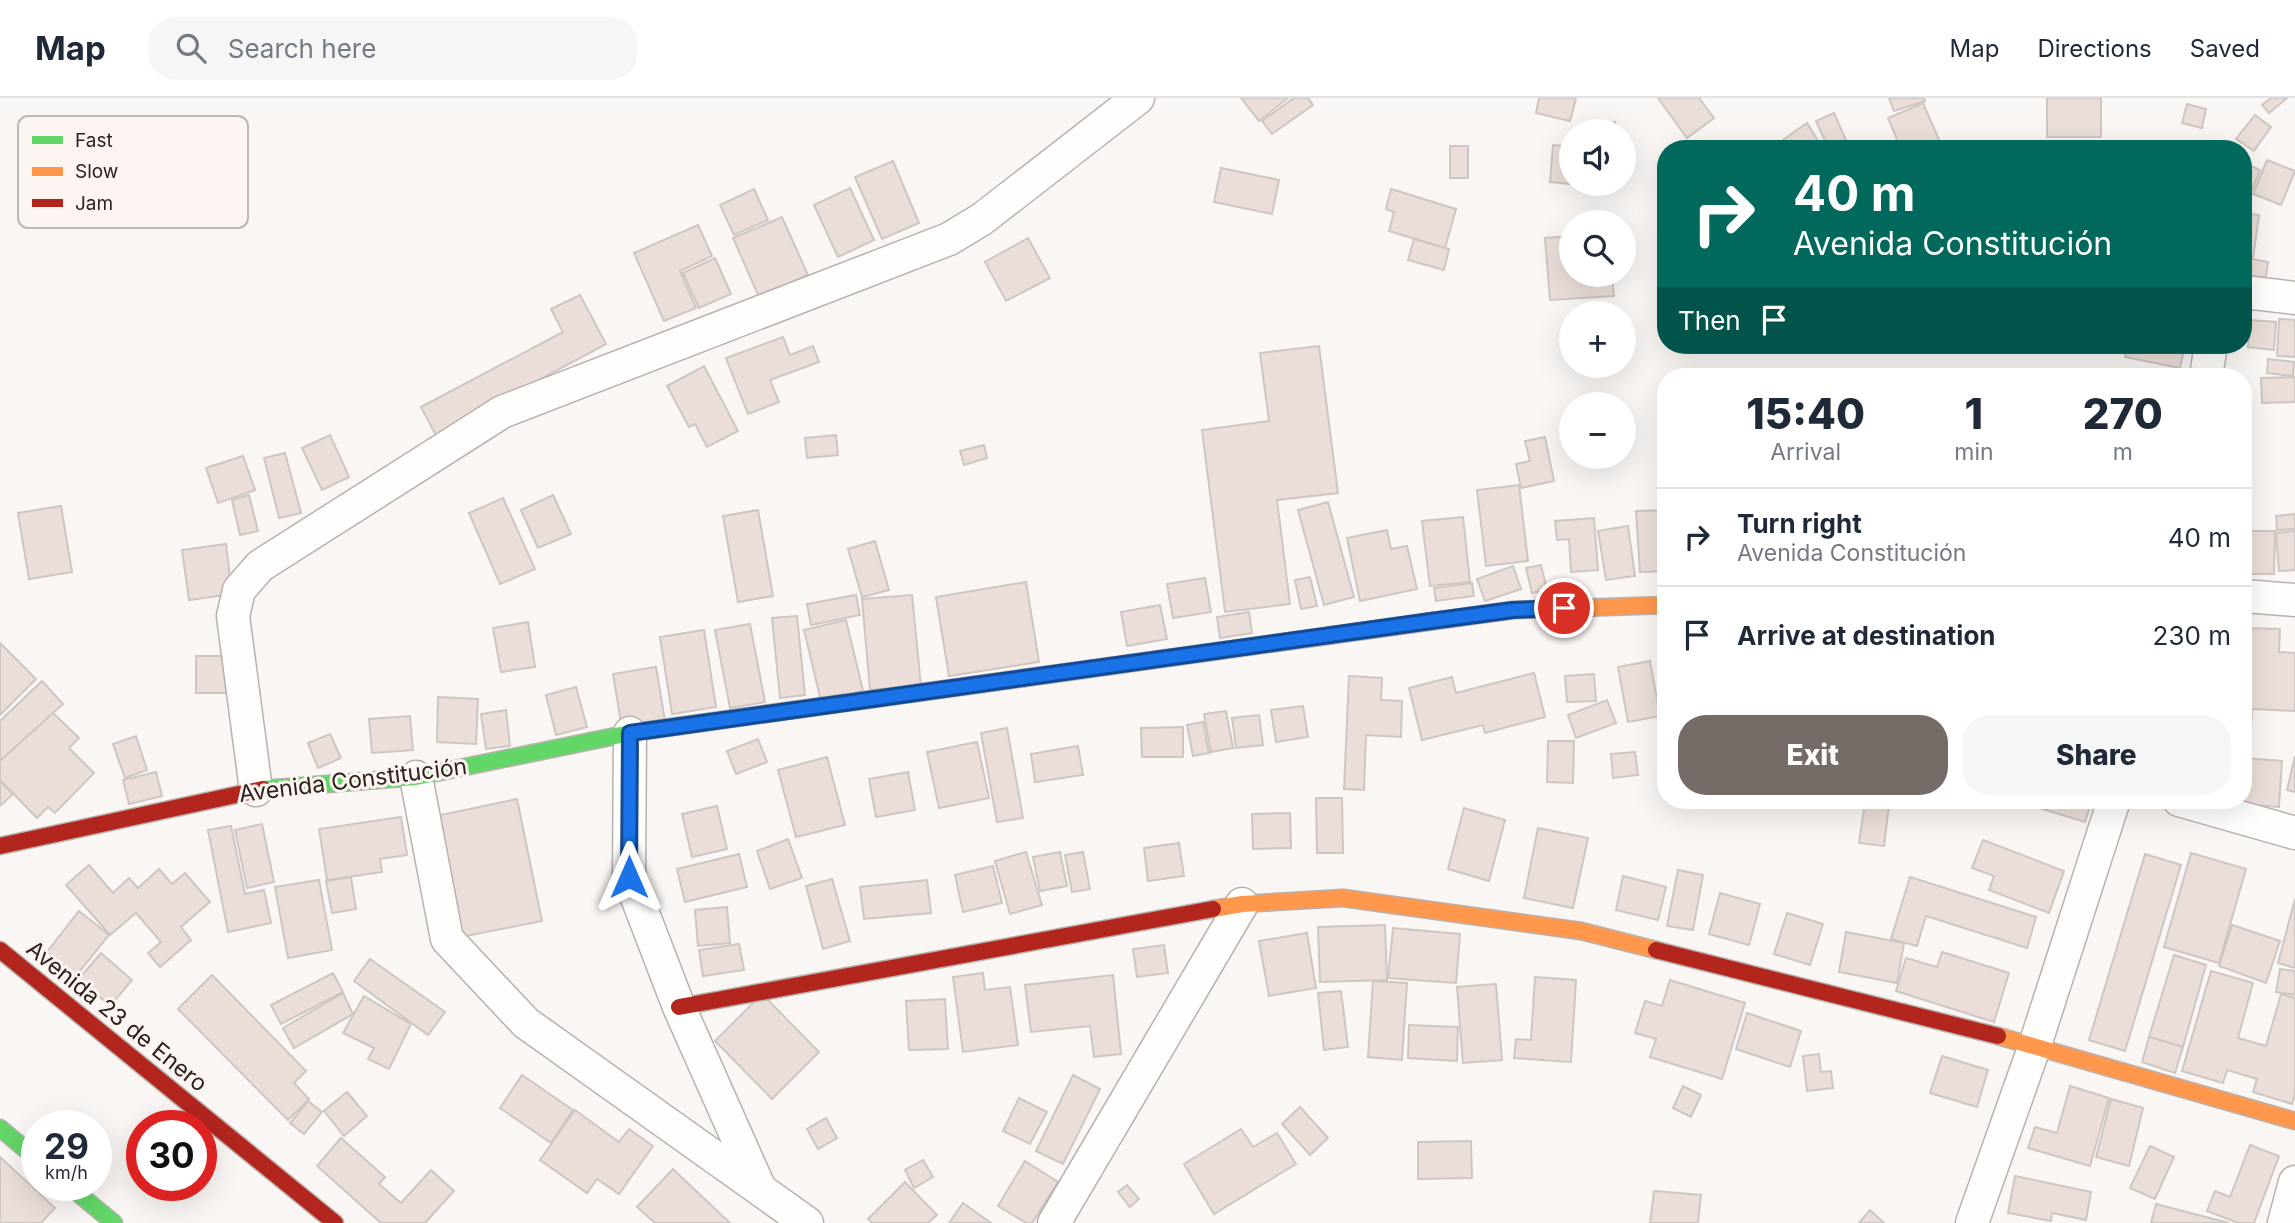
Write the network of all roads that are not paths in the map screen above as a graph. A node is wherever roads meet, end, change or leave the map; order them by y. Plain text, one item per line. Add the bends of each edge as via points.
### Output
1 (1138, 98) edge
2 (2252, 293) edge
3 (2295, 298) edge
4 (2252, 597) edge
5 (2295, 600) edge
6 (1657, 605) edge
7 (630, 733) junction
8 (416, 777) junction
9 (256, 790) junction
10 (2111, 809) edge
11 (2211, 809) edge
12 (2295, 833) edge
13 (0, 846) edge
14 (1242, 904) junction
15 (0, 950) edge
16 (679, 1007) junction
17 (2035, 1045) junction
18 (2295, 1121) edge
19 (0, 1128) edge
20 (21, 1145) edge
21 (2295, 1182) edge
22 (761, 1190) junction
23 (87, 1201) edge
24 (114, 1223) edge
25 (335, 1223) edge
26 (807, 1223) edge
27 (1054, 1223) edge
28 (1972, 1223) edge
29 (2284, 1223) edge

1 - 9 street via 982,219 949,239 502,412 260,566 239,590 233,616
2 - 3 street
4 - 5 street
6 - 7 street, Avenida Constitución via 1513,610
7 - 8 street, Avenida Constitución
7 - 16 street via 629,877
8 - 9 street, Avenida Constitución
8 - 22 street via 447,939 526,1023
9 - 13 street, Avenida Constitución
10 - 17 street
11 - 12 street
14 - 16 street
14 - 17 street via 1343,898 1581,931
14 - 27 street
15 - 25 street, Avenida 23 de Enero
16 - 22 street
17 - 18 street
17 - 28 street
19 - 20 street
21 - 29 street
22 - 26 street
23 - 24 street

